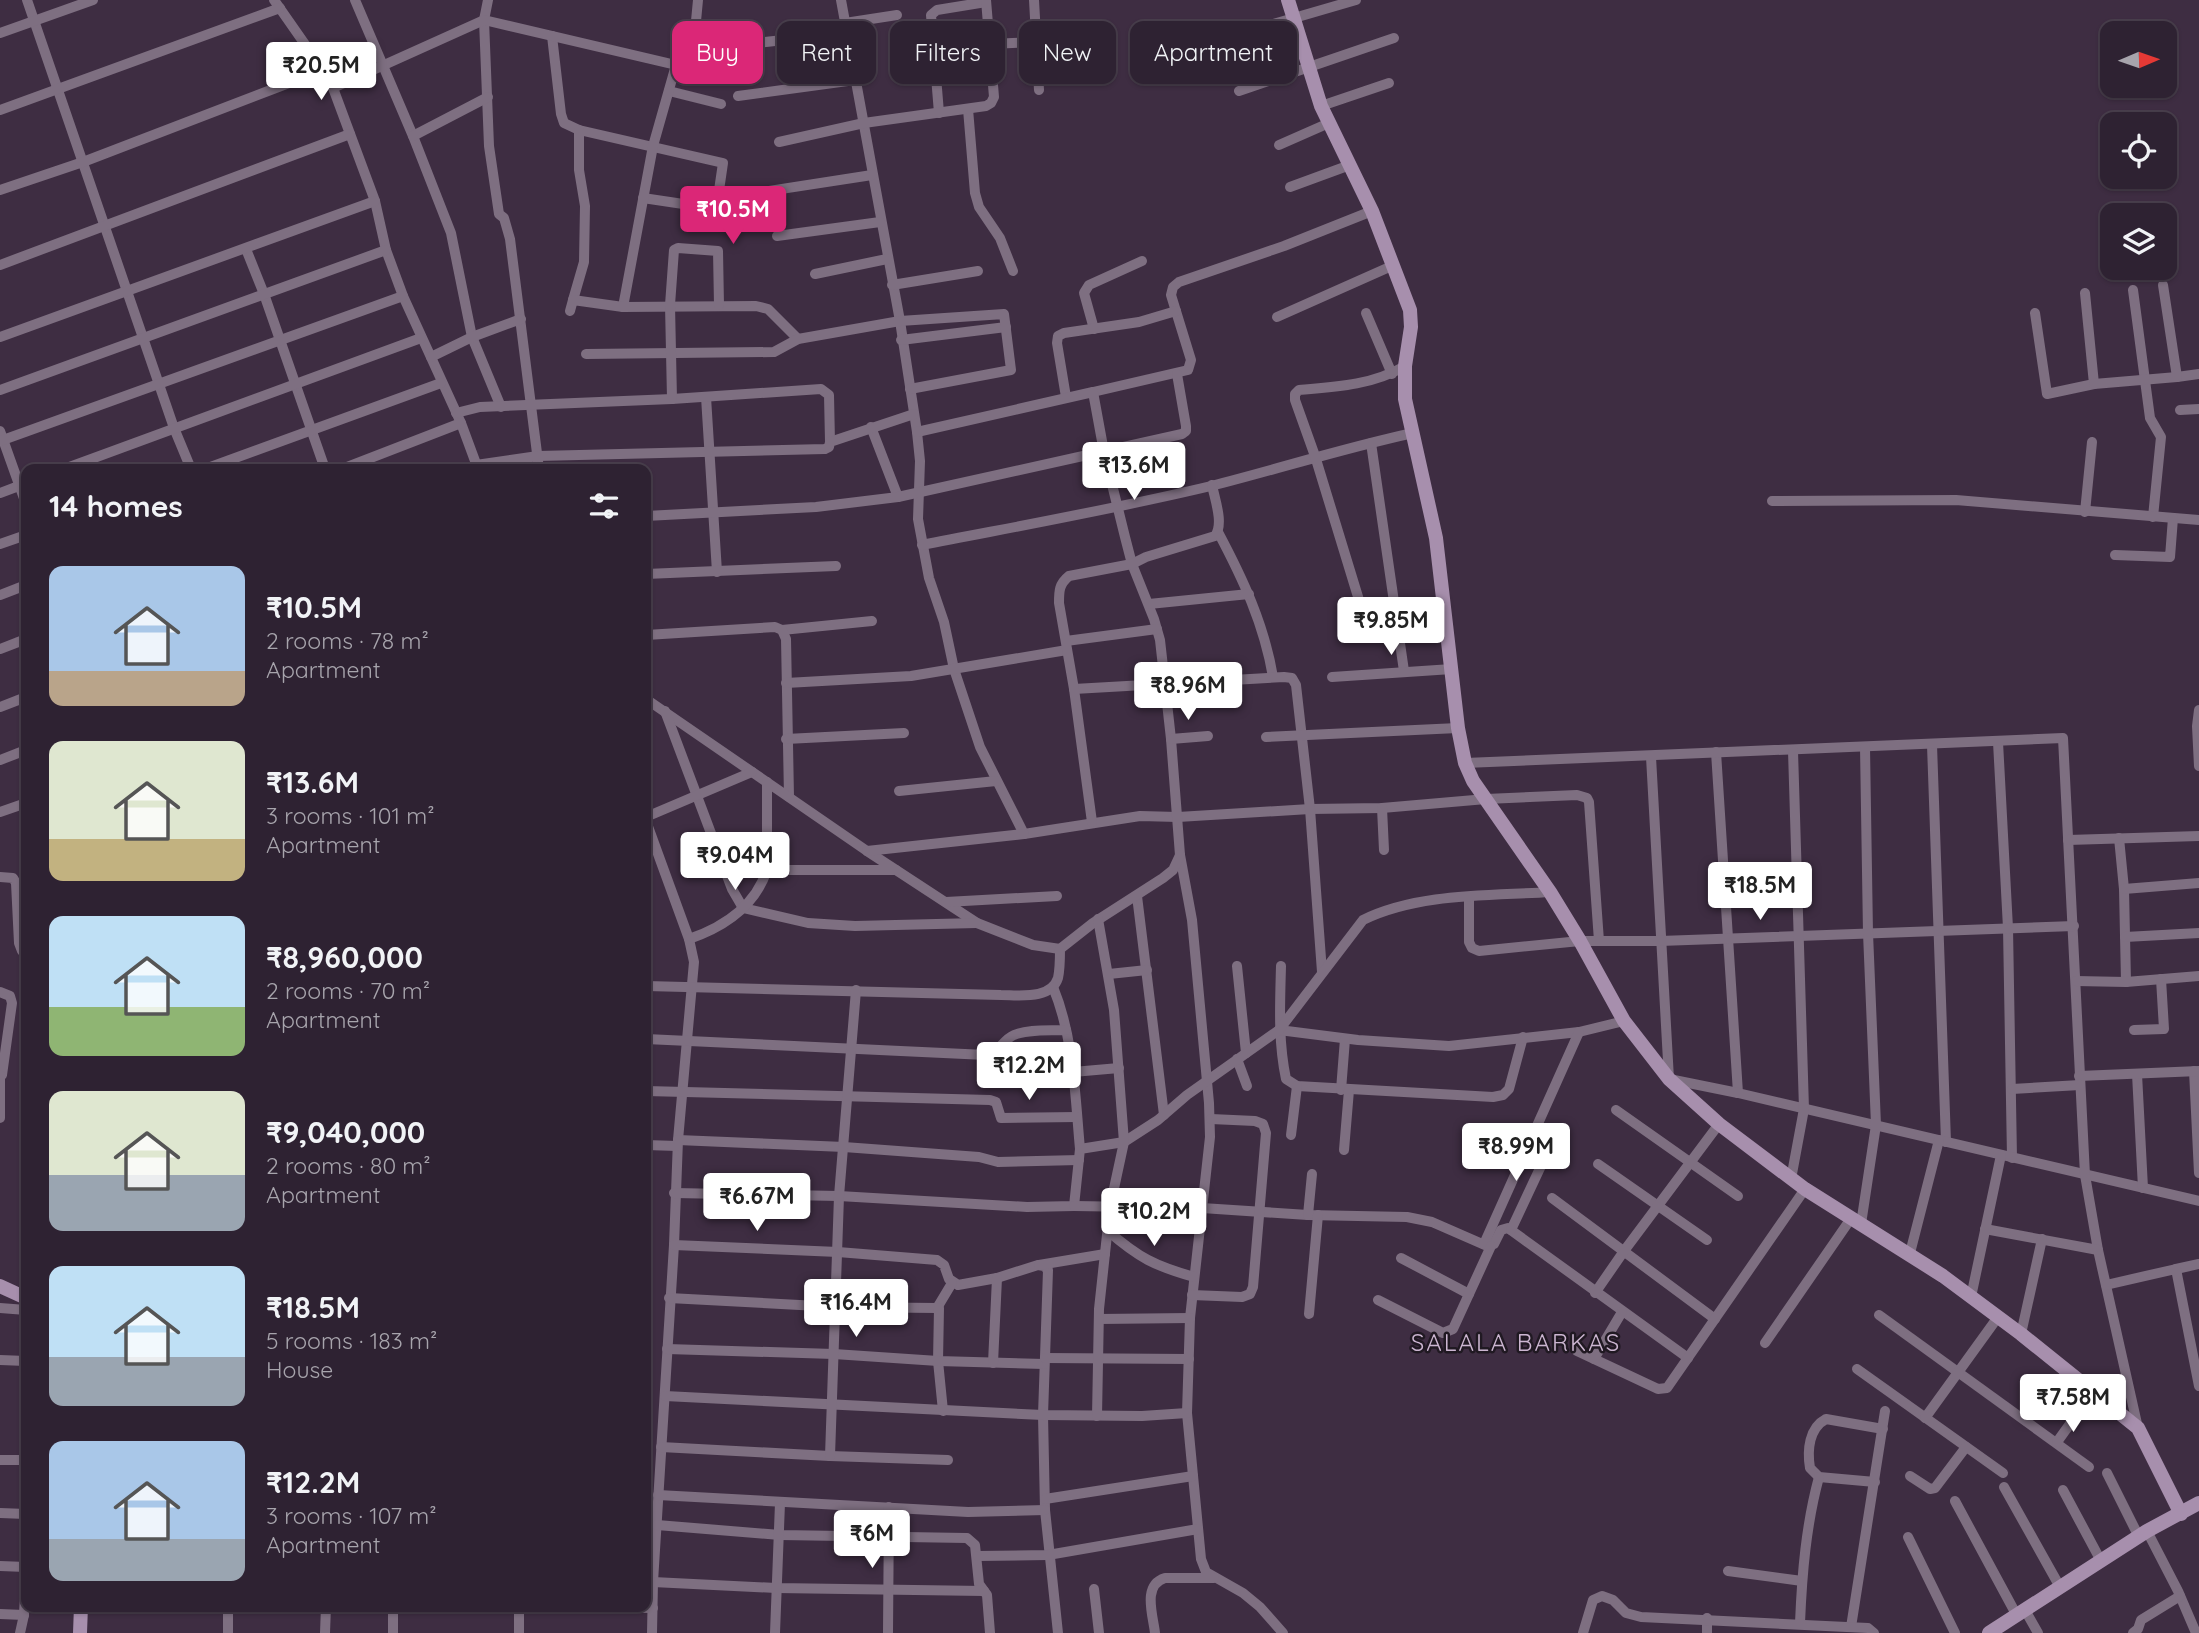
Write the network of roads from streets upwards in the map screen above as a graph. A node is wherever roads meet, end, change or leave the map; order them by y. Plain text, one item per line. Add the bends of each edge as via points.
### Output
1 (27, 0) edge
2 (93, 0) edge
3 (488, 0) edge
4 (698, 0) edge
5 (841, 0) edge
6 (1034, 0) edge
7 (1288, 0) edge
8 (1356, 0) edge
9 (359, 1) edge
10 (986, 1) edge
11 (277, 4) edge
12 (897, 15) dead end
13 (1293, 18) junction
14 (484, 20) junction
15 (35, 21) junction
16 (696, 21) edge
17 (845, 21) edge
18 (873, 21) edge
19 (988, 21) edge
20 (1034, 21) edge
21 (1283, 21) edge
22 (0, 33) edge
23 (552, 36) junction
24 (1394, 38) dead end
25 (672, 64) edge
26 (383, 66) junction
27 (1308, 69) junction
28 (323, 70) junction
29 (672, 80) edge
30 (1389, 83) dead end
31 (821, 84) edge
32 (856, 84) edge
33 (993, 84) edge
34 (1038, 84) edge
35 (333, 88) junction
36 (56, 89) junction
37 (1039, 90) dead end
38 (669, 91) junction
39 (1239, 91) dead end
40 (738, 96) dead end
41 (488, 97) junction
42 (721, 104) dead end
43 (1321, 106) junction
44 (968, 109) junction
45 (0, 110) edge
46 (939, 113) junction
47 (864, 123) junction
48 (1329, 123) junction
49 (579, 130) junction
50 (350, 134) junction
51 (413, 136) junction
52 (779, 142) dead end
53 (1279, 145) dead end
54 (653, 146) junction
55 (83, 162) junction
56 (1349, 165) junction
57 (872, 175) junction
58 (1290, 187) dead end
59 (0, 190) edge
60 (743, 195) dead end
61 (643, 198) junction
62 (374, 201) junction
63 (1372, 211) junction
64 (880, 222) junction
65 (105, 227) junction
66 (777, 236) dead end
67 (246, 249) junction
68 (386, 250) junction
69 (887, 259) junction
70 (1142, 261) dead end
71 (0, 265) edge
72 (1394, 265) junction
73 (978, 271) dead end
74 (1013, 271) dead end
75 (815, 274) dead end
76 (892, 285) junction
77 (2163, 285) dead end
78 (127, 290) junction
79 (2133, 290) dead end
80 (2085, 293) dead end
81 (264, 294) junction
82 (403, 296) junction
83 (670, 305) junction
84 (719, 305) junction
85 (623, 307) junction
86 (1176, 311) junction
87 (1366, 313) dead end
88 (2035, 313) dead end
89 (1277, 317) dead end
90 (521, 319) junction
91 (900, 321) junction
92 (1006, 327) junction
93 (1094, 329) junction
94 (0, 337) edge
95 (472, 337) junction
96 (143, 338) junction
97 (421, 338) junction
98 (799, 338) junction
99 (280, 340) junction
100 (901, 340) junction
101 (672, 352) junction
102 (586, 354) dead end
103 (430, 357) junction
104 (1405, 366) junction
105 (1177, 374) junction
106 (1392, 374) junction
107 (2199, 374) edge
108 (2177, 377) junction
109 (2146, 380) junction
110 (159, 383) junction
111 (441, 383) junction
112 (295, 384) junction
113 (2094, 384) junction
114 (910, 389) junction
115 (0, 390) edge
116 (1093, 392) junction
117 (706, 397) junction
118 (1066, 397) junction
119 (672, 398) junction
120 (532, 405) junction
121 (501, 407) junction
122 (2199, 409) edge
123 (2180, 410) dead end
124 (914, 414) junction
125 (458, 418) junction
126 (870, 427) junction
127 (174, 428) junction
128 (312, 430) junction
129 (917, 432) junction
130 (1413, 433) junction
131 (1, 437) edge
132 (830, 442) junction
133 (2092, 442) dead end
134 (1371, 443) junction
135 (1104, 452) junction
136 (710, 453) junction
137 (538, 456) junction
138 (1315, 456) junction
139 (77, 464) edge
140 (189, 464) edge
141 (219, 464) edge
142 (323, 464) edge
143 (353, 464) edge
144 (476, 464) edge
145 (494, 464) edge
146 (539, 464) edge
147 (21, 480) edge
148 (21, 485) edge
149 (1212, 485) junction
150 (918, 492) junction
151 (0, 493) edge
152 (898, 497) junction
153 (1772, 501) dead end
154 (1119, 506) junction
155 (2085, 512) junction
156 (713, 513) junction
157 (651, 516) edge
158 (2153, 517) junction
159 (2173, 518) junction
160 (2199, 520) edge
161 (1219, 532) junction
162 (21, 536) edge
163 (0, 544) edge
164 (922, 545) junction
165 (2115, 555) dead end
166 (1132, 564) junction
167 (836, 566) dead end
168 (717, 572) junction
169 (651, 574) edge
170 (21, 587) edge
171 (0, 594) edge
172 (1249, 594) junction
173 (1359, 600) dead end
174 (1149, 604) junction
175 (872, 621) dead end
176 (1157, 629) junction
177 (782, 630) junction
178 (651, 635) edge
179 (21, 641) edge
180 (1066, 645) junction
181 (0, 649) edge
182 (954, 669) junction
183 (1452, 669) junction
184 (1404, 671) junction
185 (1273, 677) junction
186 (1332, 677) dead end
187 (1163, 682) junction
188 (786, 683) junction
189 (1074, 689) junction
190 (21, 699) edge
191 (651, 702) edge
192 (0, 707) edge
193 (2199, 710) edge
194 (664, 711) junction
195 (1458, 728) junction
196 (904, 733) dead end
197 (1301, 735) junction
198 (1208, 736) dead end
199 (1266, 737) dead end
200 (786, 739) junction
201 (1171, 739) junction
202 (1998, 741) junction
203 (1932, 744) junction
204 (1865, 747) junction
205 (1793, 751) junction
206 (21, 752) edge
207 (1716, 752) junction
208 (1651, 757) junction
209 (0, 760) edge
210 (1465, 764) junction
211 (2199, 766) edge
212 (752, 772) junction
213 (996, 781) junction
214 (767, 782) junction
215 (898, 791) dead end
216 (698, 795) junction
217 (789, 797) junction
218 (1486, 799) junction
219 (21, 805) edge
220 (1382, 808) junction
221 (1310, 809) junction
222 (0, 812) edge
223 (651, 817) edge
224 (1178, 817) junction
225 (1092, 822) junction
226 (651, 833) edge
227 (1024, 834) junction
228 (2199, 836) edge
229 (2119, 838) junction
230 (2068, 840) junction
231 (1384, 850) dead end
232 (867, 851) junction
233 (1180, 855) junction
234 (767, 870) junction
235 (896, 870) junction
236 (0, 877) edge
237 (2199, 883) edge
238 (2124, 889) junction
239 (1550, 891) junction
240 (1057, 896) dead end
241 (1137, 896) junction
242 (1469, 897) junction
243 (946, 902) junction
244 (743, 908) junction
245 (1098, 919) junction
246 (977, 923) junction
247 (2074, 926) junction
248 (2008, 928) junction
249 (1939, 931) junction
250 (1868, 933) junction
251 (2199, 933) edge
252 (1799, 936) junction
253 (2125, 937) junction
254 (689, 939) junction
255 (1729, 939) junction
256 (1580, 941) junction
257 (1599, 942) junction
258 (1660, 942) junction
259 (21, 948) edge
260 (1060, 949) junction
261 (1237, 966) dead end
262 (1281, 966) dead end
263 (1147, 970) junction
264 (1322, 972) junction
265 (1109, 974) junction
266 (2199, 976) edge
267 (2161, 979) junction
268 (2077, 982) junction
269 (2126, 982) junction
270 (651, 986) edge
271 (693, 986) junction
272 (1053, 987) junction
273 (856, 990) junction
274 (0, 992) edge
275 (1624, 1021) junction
276 (1066, 1030) junction
277 (1279, 1030) junction
278 (2134, 1030) dead end
279 (1579, 1032) junction
280 (1523, 1037) junction
281 (651, 1039) edge
282 (1345, 1039) junction
283 (687, 1041) junction
284 (851, 1048) junction
285 (1241, 1056) junction
286 (1119, 1068) junction
287 (2197, 1071) edge
288 (1073, 1072) junction
289 (2137, 1074) junction
290 (1, 1075) edge
291 (1669, 1079) junction
292 (2080, 1080) junction
293 (1206, 1081) junction
294 (1247, 1086) dead end
295 (1297, 1086) junction
296 (2012, 1089) junction
297 (1345, 1090) junction
298 (651, 1091) edge
299 (682, 1091) junction
300 (1738, 1093) junction
301 (848, 1097) junction
302 (1804, 1108) junction
303 (1616, 1110) dead end
304 (1164, 1115) junction
305 (1077, 1116) junction
306 (0, 1118) edge
307 (1211, 1119) junction
308 (1719, 1124) junction
309 (1876, 1125) junction
310 (1291, 1135) dead end
311 (1942, 1141) junction
312 (1124, 1142) junction
313 (677, 1143) junction
314 (651, 1145) edge
315 (844, 1147) junction
316 (1549, 1149) dead end
317 (1343, 1150) dead end
318 (1080, 1155) junction
319 (2001, 1155) junction
320 (2012, 1157) junction
321 (1689, 1162) junction
322 (1598, 1164) dead end
323 (2199, 1173) edge
324 (1312, 1174) dead end
325 (2085, 1175) junction
326 (1791, 1179) junction
327 (2143, 1188) junction
328 (1805, 1189) junction
329 (674, 1193) junction
330 (839, 1196) junction
331 (1738, 1196) dead end
332 (1552, 1198) dead end
333 (2199, 1201) edge
334 (1659, 1204) junction
335 (1074, 1206) junction
336 (1110, 1207) junction
337 (1202, 1208) junction
338 (1258, 1212) junction
339 (1313, 1215) junction
340 (1856, 1220) junction
341 (1985, 1229) junction
342 (1511, 1230) junction
343 (1108, 1231) junction
344 (2042, 1239) junction
345 (1707, 1240) dead end
346 (674, 1245) junction
347 (1487, 1245) junction
348 (2098, 1250) junction
349 (1624, 1251) junction
350 (838, 1252) junction
351 (1910, 1253) junction
352 (1105, 1254) junction
353 (1401, 1258) dead end
354 (2199, 1264) edge
355 (1038, 1265) junction
356 (2176, 1269) junction
357 (1194, 1277) junction
358 (997, 1278) junction
359 (952, 1283) junction
360 (2106, 1285) junction
361 (0, 1286) edge
362 (1595, 1293) junction
363 (1469, 1294) junction
364 (1192, 1295) junction
365 (21, 1296) edge
366 (1971, 1297) junction
367 (669, 1298) junction
368 (1378, 1300) dead end
369 (837, 1307) junction
370 (0, 1308) edge
371 (939, 1308) junction
372 (21, 1310) edge
373 (1622, 1312) junction
374 (1309, 1314) dead end
375 (1879, 1315) dead end
376 (1998, 1317) junction
377 (1191, 1318) junction
378 (1099, 1319) junction
379 (1715, 1319) junction
380 (2021, 1335) junction
381 (1765, 1343) dead end
382 (2195, 1343) edge
383 (667, 1349) junction
384 (1577, 1351) dead end
385 (834, 1354) junction
386 (1688, 1358) junction
387 (1189, 1359) junction
388 (1594, 1359) junction
389 (0, 1360) edge
390 (1098, 1360) junction
391 (21, 1361) edge
392 (938, 1361) junction
393 (1044, 1361) junction
394 (993, 1363) junction
395 (1857, 1369) dead end
396 (1957, 1373) junction
397 (2199, 1386) edge
398 (2093, 1392) junction
399 (665, 1396) junction
400 (832, 1406) junction
401 (943, 1411) junction
402 (1885, 1411) dead end
403 (1187, 1413) junction
404 (1043, 1415) junction
405 (1097, 1416) junction
406 (1925, 1418) junction
407 (2138, 1428) junction
408 (1883, 1429) junction
409 (2057, 1442) junction
410 (662, 1447) junction
411 (1966, 1447) junction
412 (830, 1457) junction
413 (0, 1460) edge
414 (21, 1460) edge
415 (948, 1460) dead end
416 (2089, 1467) dead end
417 (2003, 1473) dead end
418 (2107, 1473) dead end
419 (1193, 1476) junction
420 (1910, 1476) dead end
421 (1819, 1477) junction
422 (1875, 1482) junction
423 (2004, 1487) dead end
424 (2063, 1490) dead end
425 (659, 1495) junction
426 (1955, 1501) dead end
427 (779, 1503) junction
428 (2199, 1503) edge
429 (1045, 1504) junction
430 (889, 1507) junction
431 (652, 1512) edge
432 (0, 1513) edge
433 (21, 1514) edge
434 (2181, 1514) junction
435 (657, 1525) junction
436 (1198, 1528) junction
437 (2143, 1534) junction
438 (780, 1535) junction
439 (1908, 1537) dead end
440 (888, 1538) junction
441 (651, 1555) edge
442 (1048, 1555) junction
443 (978, 1556) junction
444 (2101, 1561) junction
445 (0, 1566) edge
446 (651, 1567) edge
447 (21, 1568) edge
448 (1728, 1571) dead end
449 (1214, 1578) junction
450 (1802, 1581) junction
451 (653, 1582) junction
452 (2060, 1587) junction
453 (776, 1588) junction
454 (1094, 1588) dead end
455 (888, 1591) junction
456 (985, 1591) junction
457 (2180, 1596) junction
458 (653, 1608) joint
459 (24, 1612) edge
460 (81, 1612) edge
461 (228, 1612) edge
462 (326, 1612) edge
463 (393, 1612) edge
464 (519, 1612) edge
465 (2021, 1612) junction
466 (0, 1614) edge
467 (24, 1615) junction
468 (1707, 1618) junction
469 (1800, 1623) junction
470 (1851, 1627) junction
471 (1817, 1629) edge
472 (1280, 1631) edge
473 (20, 1633) edge
474 (80, 1633) edge
475 (228, 1633) edge
476 (325, 1633) edge
477 (393, 1633) edge
478 (519, 1633) edge
479 (652, 1633) edge
480 (775, 1633) edge
481 (888, 1633) edge
482 (990, 1633) edge
483 (1058, 1633) edge
484 (1099, 1633) edge
485 (1155, 1633) edge
486 (1583, 1633) edge
487 (1707, 1633) edge
488 (1874, 1633) edge
489 (1955, 1633) edge
490 (1989, 1633) edge
491 (2038, 1633) edge
492 (2133, 1633) edge
493 (2196, 1633) edge

1 - 15 street
2 - 15 street
3 - 14 street
4 - 16 street
5 - 17 street
6 - 20 street
7 - 13 street
8 - 13 street
9 - 26 street
10 - 19 street
10 - 46 street via 931,15
11 - 28 street
11 - 36 street
12 - 18 street
13 - 21 street
13 - 27 street
14 - 23 street
14 - 26 street
14 - 41 street
15 - 22 street
15 - 36 street
23 - 25 street
23 - 49 street via 561,114 564,123
24 - 27 street
26 - 35 street
26 - 51 street
27 - 39 street
27 - 43 street
28 - 35 street
28 - 55 street
29 - 38 street
30 - 43 street
31 - 40 street
32 - 47 street
33 - 44 street via 991,103
34 - 37 street
35 - 50 street
36 - 45 street
36 - 55 street
38 - 42 street
38 - 54 street
41 - 51 street
41 - 90 street via 489,146 499,214 509,232
43 - 48 street
44 - 46 street
44 - 74 street via 975,192
46 - 47 street
47 - 52 street
47 - 57 street
48 - 53 street
48 - 56 street
49 - 54 street
49 - 85 street via 585,206 583,262 572,306
50 - 62 street
50 - 65 street
51 - 95 street via 451,233
54 - 61 street
54 - 61 street via 723,163 717,204 710,208
55 - 59 street
55 - 65 street
56 - 58 street
56 - 63 street
57 - 60 street
57 - 64 street
61 - 85 street
62 - 67 street
62 - 68 street
63 - 72 street
63 - 86 street via 1179,282 1171,295
64 - 66 street
64 - 69 street
65 - 71 street
65 - 78 street
67 - 78 street
67 - 81 street
68 - 81 street
68 - 82 street
69 - 75 street
69 - 76 street
70 - 93 street via 1085,289
72 - 89 street
72 - 104 street via 1410,310
73 - 76 street
76 - 91 street
77 - 108 street
78 - 94 street
78 - 96 street
79 - 109 street
80 - 113 street
81 - 96 street
81 - 99 street
82 - 97 street
82 - 99 street
83 - 84 street
83 - 84 street via 674,250 678,248 718,251
83 - 85 street
83 - 101 street
84 - 98 street via 768,309
86 - 93 street
86 - 105 street via 1191,360 1188,370
87 - 106 street
88 - 113 street via 2047,394
90 - 95 street
90 - 120 street
91 - 92 street via 1004,314
91 - 98 street
91 - 100 street
92 - 100 street
92 - 114 street via 1011,370
93 - 118 street via 1058,336
95 - 103 street
95 - 121 street
96 - 110 street
96 - 115 street
97 - 103 street
97 - 112 street
98 - 101 street via 774,352
99 - 110 street
99 - 112 street
100 - 114 street
101 - 102 street
101 - 119 street
103 - 111 street
104 - 106 street
104 - 130 street via 1405,399
105 - 116 street
105 - 135 street via 1186,431
106 - 138 street via 1299,390 1295,400
107 - 108 street
108 - 109 street
109 - 113 street
109 - 158 street via 2151,422 2161,437
110 - 127 street
110 - 131 street
111 - 125 street
111 - 128 street
112 - 127 street
112 - 128 street
114 - 124 street
116 - 118 street
116 - 135 street
117 - 119 street
117 - 132 street via 826,391
117 - 136 street
118 - 129 street
119 - 120 street
120 - 121 street
120 - 137 street
121 - 125 street via 480,407
122 - 123 street
124 - 126 street
124 - 129 street
125 - 143 street
125 - 144 street
126 - 132 street
126 - 152 street
127 - 139 street
127 - 140 street
128 - 141 street
128 - 142 street
129 - 150 street
130 - 134 street
130 - 183 street via 1436,538
131 - 147 street
132 - 136 street via 824,449
133 - 155 street
134 - 138 street
134 - 184 street
135 - 150 street
135 - 154 street
136 - 137 street
136 - 156 street
137 - 145 street
137 - 146 street
138 - 149 street
138 - 173 street
148 - 151 street
149 - 154 street
149 - 161 street
150 - 152 street
150 - 164 street
152 - 156 street
153 - 155 street via 1956,500
154 - 164 street
154 - 166 street
155 - 158 street
156 - 157 street
156 - 168 street
158 - 159 street
159 - 160 street
159 - 165 street via 2170,557
161 - 166 street via 1208,540
161 - 172 street
162 - 163 street
164 - 182 street
166 - 174 street
166 - 180 street via 1069,576 1062,582 1059,603
167 - 168 street
168 - 169 street
170 - 171 street
172 - 174 street
172 - 185 street via 1268,646
174 - 176 street
175 - 177 street
176 - 180 street
176 - 187 street
177 - 178 street
177 - 188 street
179 - 181 street
180 - 182 street
180 - 189 street
182 - 188 street
182 - 213 street
183 - 184 street
183 - 195 street
184 - 186 street
185 - 187 street
185 - 197 street via 1292,678 1296,685
187 - 189 street
187 - 201 street
188 - 200 street
189 - 225 street
190 - 192 street
191 - 194 street
193 - 211 street
194 - 212 street
194 - 216 street
195 - 197 street
195 - 210 street
196 - 200 street
197 - 199 street
197 - 221 street
198 - 201 street
200 - 217 street
201 - 224 street
202 - 203 street
202 - 230 street via 2063,738
202 - 248 street
203 - 204 street
203 - 249 street
204 - 205 street
204 - 250 street
205 - 207 street
205 - 252 street
206 - 209 street
207 - 208 street
207 - 255 street
208 - 210 street
208 - 258 street
210 - 218 street
212 - 214 street
212 - 216 street
213 - 215 street
213 - 227 street
214 - 217 street
214 - 234 street
216 - 223 street
216 - 244 street
217 - 232 street
218 - 220 street
218 - 239 street
218 - 257 street via 1587,798
219 - 222 street
220 - 221 street
220 - 231 street
221 - 224 street
221 - 264 street
224 - 225 street
224 - 233 street
225 - 227 street
226 - 254 street
227 - 232 street
228 - 229 street
229 - 230 street
229 - 238 street
230 - 247 street
232 - 235 street
233 - 241 street via 1173,870
233 - 293 street via 1192,920
234 - 235 street
234 - 244 street
235 - 243 street
236 - 259 street via 13,878 16,883
237 - 238 street
238 - 253 street
239 - 242 street
239 - 256 street
240 - 243 street
241 - 245 street
241 - 263 street
242 - 256 street via 1469,942 1475,950
242 - 264 street via 1425,902 1363,920
243 - 246 street
244 - 246 street via 808,923
244 - 254 street via 727,922
245 - 260 street
245 - 265 street
246 - 260 street via 1033,945
247 - 248 street
247 - 268 street
248 - 249 street
248 - 296 street
249 - 250 street
249 - 311 street
250 - 252 street
250 - 309 street
251 - 253 street
252 - 255 street
252 - 302 street
253 - 269 street
254 - 271 street
255 - 258 street
255 - 300 street
256 - 257 street
256 - 275 street
257 - 258 street
258 - 291 street
260 - 272 street
261 - 285 street
262 - 277 street
263 - 265 street
263 - 304 street
264 - 277 street
265 - 286 street
266 - 267 street
267 - 269 street
267 - 278 street via 2164,1028
268 - 269 street
268 - 292 street
270 - 271 street
271 - 273 street
271 - 283 street
272 - 273 street via 1033,995
272 - 276 street
273 - 284 street
274 - 290 street via 10,996 12,1003
275 - 279 street
275 - 291 street
276 - 284 street via 1018,1034 986,1055
276 - 288 street
277 - 282 street
277 - 285 street
277 - 295 street via 1286,1079
279 - 280 street
279 - 347 street
280 - 282 street via 1449,1046
280 - 297 street via 1509,1089 1503,1095
281 - 283 street
282 - 297 street
283 - 284 street
283 - 299 street
284 - 301 street
285 - 293 street
285 - 294 street
286 - 288 street
286 - 312 street
287 - 289 street
287 - 323 street
288 - 305 street
289 - 292 street
289 - 327 street
290 - 306 street
291 - 300 street
291 - 308 street
292 - 296 street
292 - 325 street
293 - 304 street
293 - 307 street
295 - 297 street
295 - 310 street
296 - 320 street
297 - 317 street
298 - 299 street
299 - 301 street
299 - 313 street
300 - 302 street
301 - 305 street via 993,1100 1001,1118
301 - 315 street
302 - 309 street
302 - 326 street
303 - 321 street
304 - 312 street
305 - 318 street
307 - 337 street
307 - 338 street via 1263,1124 1266,1133
308 - 321 street
308 - 326 street
309 - 311 street
309 - 340 street
311 - 319 street
311 - 351 street
312 - 318 street
312 - 336 street
313 - 314 street
313 - 315 street
313 - 329 street
315 - 318 street via 998,1162
315 - 330 street
316 - 342 street
318 - 335 street
319 - 320 street
319 - 341 street
320 - 325 street
321 - 331 street
321 - 334 street
322 - 334 street
324 - 339 street
325 - 327 street
325 - 348 street
326 - 328 street
327 - 333 street
328 - 340 street
328 - 379 street
329 - 330 street
329 - 346 street
330 - 335 street
330 - 350 street
332 - 349 street
334 - 345 street
334 - 349 street
335 - 336 street
336 - 337 street
336 - 343 street
337 - 338 street
337 - 357 street
338 - 339 street
338 - 364 street via 1250,1294
339 - 347 street via 1407,1217 1432,1222
339 - 374 street
340 - 351 street
340 - 381 street
341 - 344 street
341 - 366 street
342 - 347 street via 1503,1228 1494,1244
342 - 362 street
343 - 352 street
343 - 357 street via 1149,1263
344 - 348 street
344 - 380 street
346 - 350 street
346 - 367 street
347 - 363 street
348 - 360 street
349 - 362 street
349 - 379 street
350 - 359 street via 941,1262
350 - 369 street
351 - 366 street
352 - 355 street
352 - 378 street
353 - 363 street
354 - 356 street
355 - 358 street
355 - 393 street via 1048,1270 1050,1277
356 - 360 street
356 - 382 street
357 - 364 street
358 - 359 street
358 - 394 street
359 - 371 street
360 - 407 street
361 - 365 street
362 - 373 street
363 - 368 street via 1453,1329 1443,1333
364 - 377 street
366 - 376 street
367 - 369 street
367 - 383 street
369 - 371 street
369 - 385 street
370 - 372 street
371 - 392 street
373 - 386 street
373 - 388 street
375 - 396 street
376 - 380 street
376 - 396 street
377 - 378 street
377 - 387 street
378 - 390 street
379 - 386 street
380 - 398 street
382 - 397 street
383 - 385 street
383 - 399 street
384 - 388 street
385 - 392 street
385 - 400 street
386 - 388 street via 1663,1390
387 - 390 street
387 - 403 street
389 - 391 street
390 - 393 street
390 - 405 street
392 - 394 street
392 - 401 street
393 - 394 street
393 - 404 street
395 - 406 street
396 - 406 street
396 - 409 street
398 - 407 street
398 - 409 street
399 - 400 street
399 - 410 street
400 - 401 street
400 - 412 street
401 - 404 street
402 - 408 street
403 - 405 street
403 - 419 street
404 - 405 street
404 - 429 street
406 - 411 street
407 - 434 street
408 - 421 street via 1826,1419 1817,1423 1809,1462
408 - 422 street
409 - 416 street
410 - 412 street
410 - 425 street
411 - 417 street
411 - 420 street via 1936,1488
412 - 415 street
413 - 414 street
418 - 437 street
419 - 429 street
419 - 436 street
421 - 422 street
421 - 450 street via 1811,1504
422 - 470 street
423 - 452 street
424 - 444 street
425 - 427 street
425 - 431 street
426 - 465 street
427 - 430 street
427 - 438 street
428 - 434 street
429 - 430 street via 968,1512
429 - 442 street
430 - 440 street
431 - 435 street
432 - 433 street
434 - 437 street
435 - 438 street
435 - 441 street
436 - 442 street
436 - 449 street via 1201,1559
437 - 444 street
437 - 457 street
438 - 440 street
438 - 453 street
439 - 489 street
440 - 443 street via 967,1538
440 - 455 street
442 - 443 street
442 - 483 street
443 - 456 street via 979,1584
444 - 452 street
445 - 447 street
446 - 451 street
448 - 450 street
449 - 472 street via 1260,1606
449 - 485 street via 1165,1578 1152,1585
450 - 469 street
451 - 453 street
451 - 458 street
452 - 465 street
453 - 455 street
453 - 480 street
454 - 484 street
455 - 456 street
455 - 481 street
456 - 482 street
457 - 492 street via 2141,1620
457 - 493 street
458 - 479 street
459 - 467 street
460 - 474 street
461 - 475 street
462 - 476 street
463 - 477 street
464 - 478 street
465 - 490 street
465 - 491 street
466 - 467 street
467 - 473 street
468 - 469 street
468 - 486 street via 1641,1617 1602,1597 1593,1600
468 - 487 street
469 - 471 street
470 - 471 street
470 - 488 street

